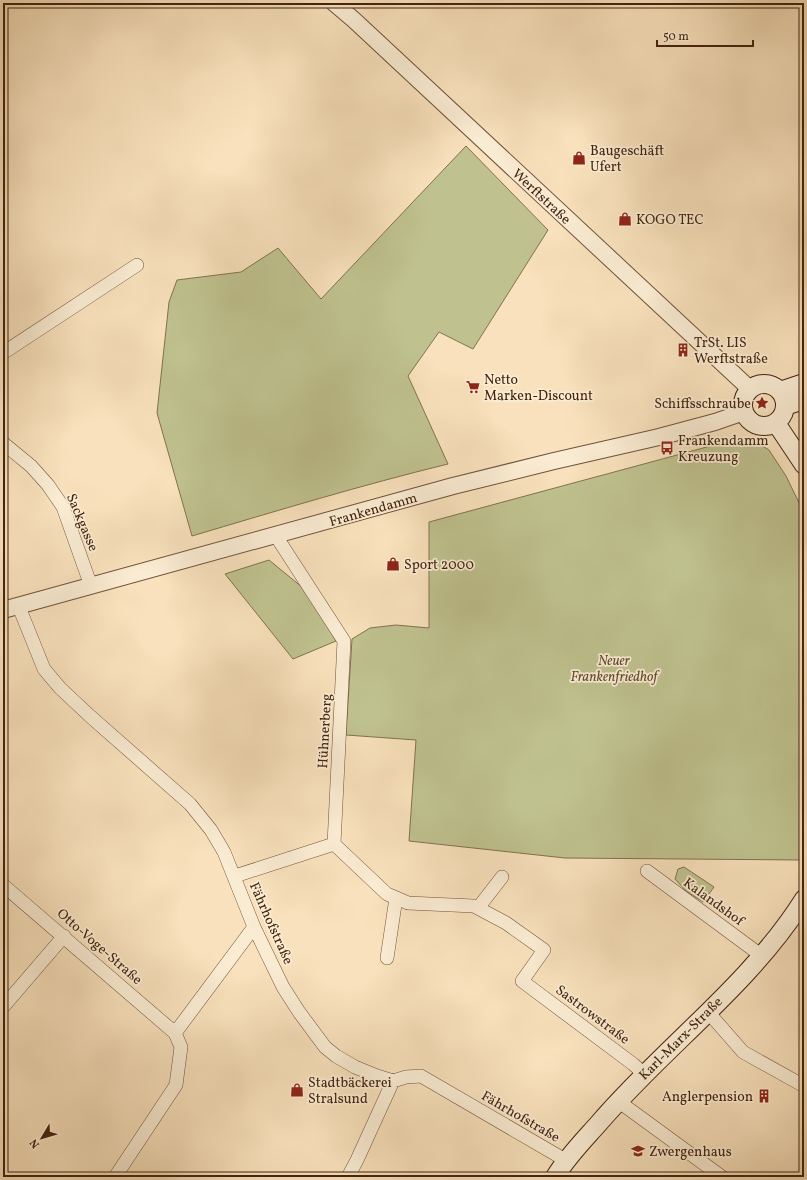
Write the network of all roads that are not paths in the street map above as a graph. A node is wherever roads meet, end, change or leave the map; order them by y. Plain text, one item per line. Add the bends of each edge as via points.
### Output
1 (334, 3) edge
2 (137, 265) dead end
3 (3, 353) edge
4 (804, 383) edge
5 (750, 389) junction
6 (782, 399) junction
7 (804, 400) edge
8 (744, 412) junction
9 (776, 423) junction
10 (3, 443) edge
11 (804, 465) edge
12 (276, 536) junction
13 (91, 586) junction
14 (19, 607) junction
15 (3, 610) edge
16 (334, 844) junction
17 (647, 871) dead end
18 (235, 876) junction
19 (502, 877) dead end
20 (3, 885) edge
21 (396, 898) junction
22 (804, 899) edge
23 (478, 908) junction
24 (254, 927) junction
25 (64, 936) junction
26 (762, 956) junction
27 (387, 958) dead end
28 (3, 1007) edge
29 (708, 1012) junction
30 (175, 1033) junction
31 (644, 1074) junction
32 (393, 1081) junction
33 (804, 1086) edge
34 (618, 1101) junction
35 (567, 1161) junction
36 (115, 1177) edge
37 (348, 1177) edge
38 (555, 1177) edge
39 (722, 1177) edge

1 - 5 street, Werftstraße
2 - 3 street
4 - 6 main road
5 - 6 main road via 757,385 773,386
5 - 8 main road via 743,400
6 - 7 main road
6 - 9 main road via 784,413
8 - 9 main road via 747,418 757,425
8 - 12 street, Frankendamm via 665,435 453,486
9 - 11 main road
10 - 13 street, Sackgasse via 31,466 48,485 63,508
12 - 13 street, Frankendamm
12 - 16 street, Hühnerberg via 344,641
13 - 14 street, Frankendamm
14 - 15 street, Frankendamm
14 - 18 street, Fährhofstraße via 44,669 91,717 190,804 211,830
16 - 18 street
16 - 21 street via 387,894
17 - 26 street, Kalandshof
18 - 24 street, Fährhofstraße
19 - 23 street
20 - 25 street, Otto-Voge-Straße
21 - 23 street via 408,903
21 - 27 street
22 - 26 main road, Karl-Marx-Straße
23 - 31 street, Sastrowstraße via 506,923 544,950 522,981
24 - 30 street
24 - 32 street, Fährhofstraße via 283,987 298,1012 325,1047 355,1067
25 - 28 street
25 - 30 street, Otto-Voge-Straße
26 - 29 main road, Karl-Marx-Straße
29 - 31 main road, Karl-Marx-Straße
29 - 33 street via 743,1052
30 - 36 street via 181,1047 176,1085
31 - 34 main road, Karl-Marx-Straße
32 - 35 street, Fährhofstraße via 421,1076
32 - 37 street
34 - 35 main road, Karl-Marx-Straße
34 - 39 street
35 - 38 main road, Karl-Marx-Straße

